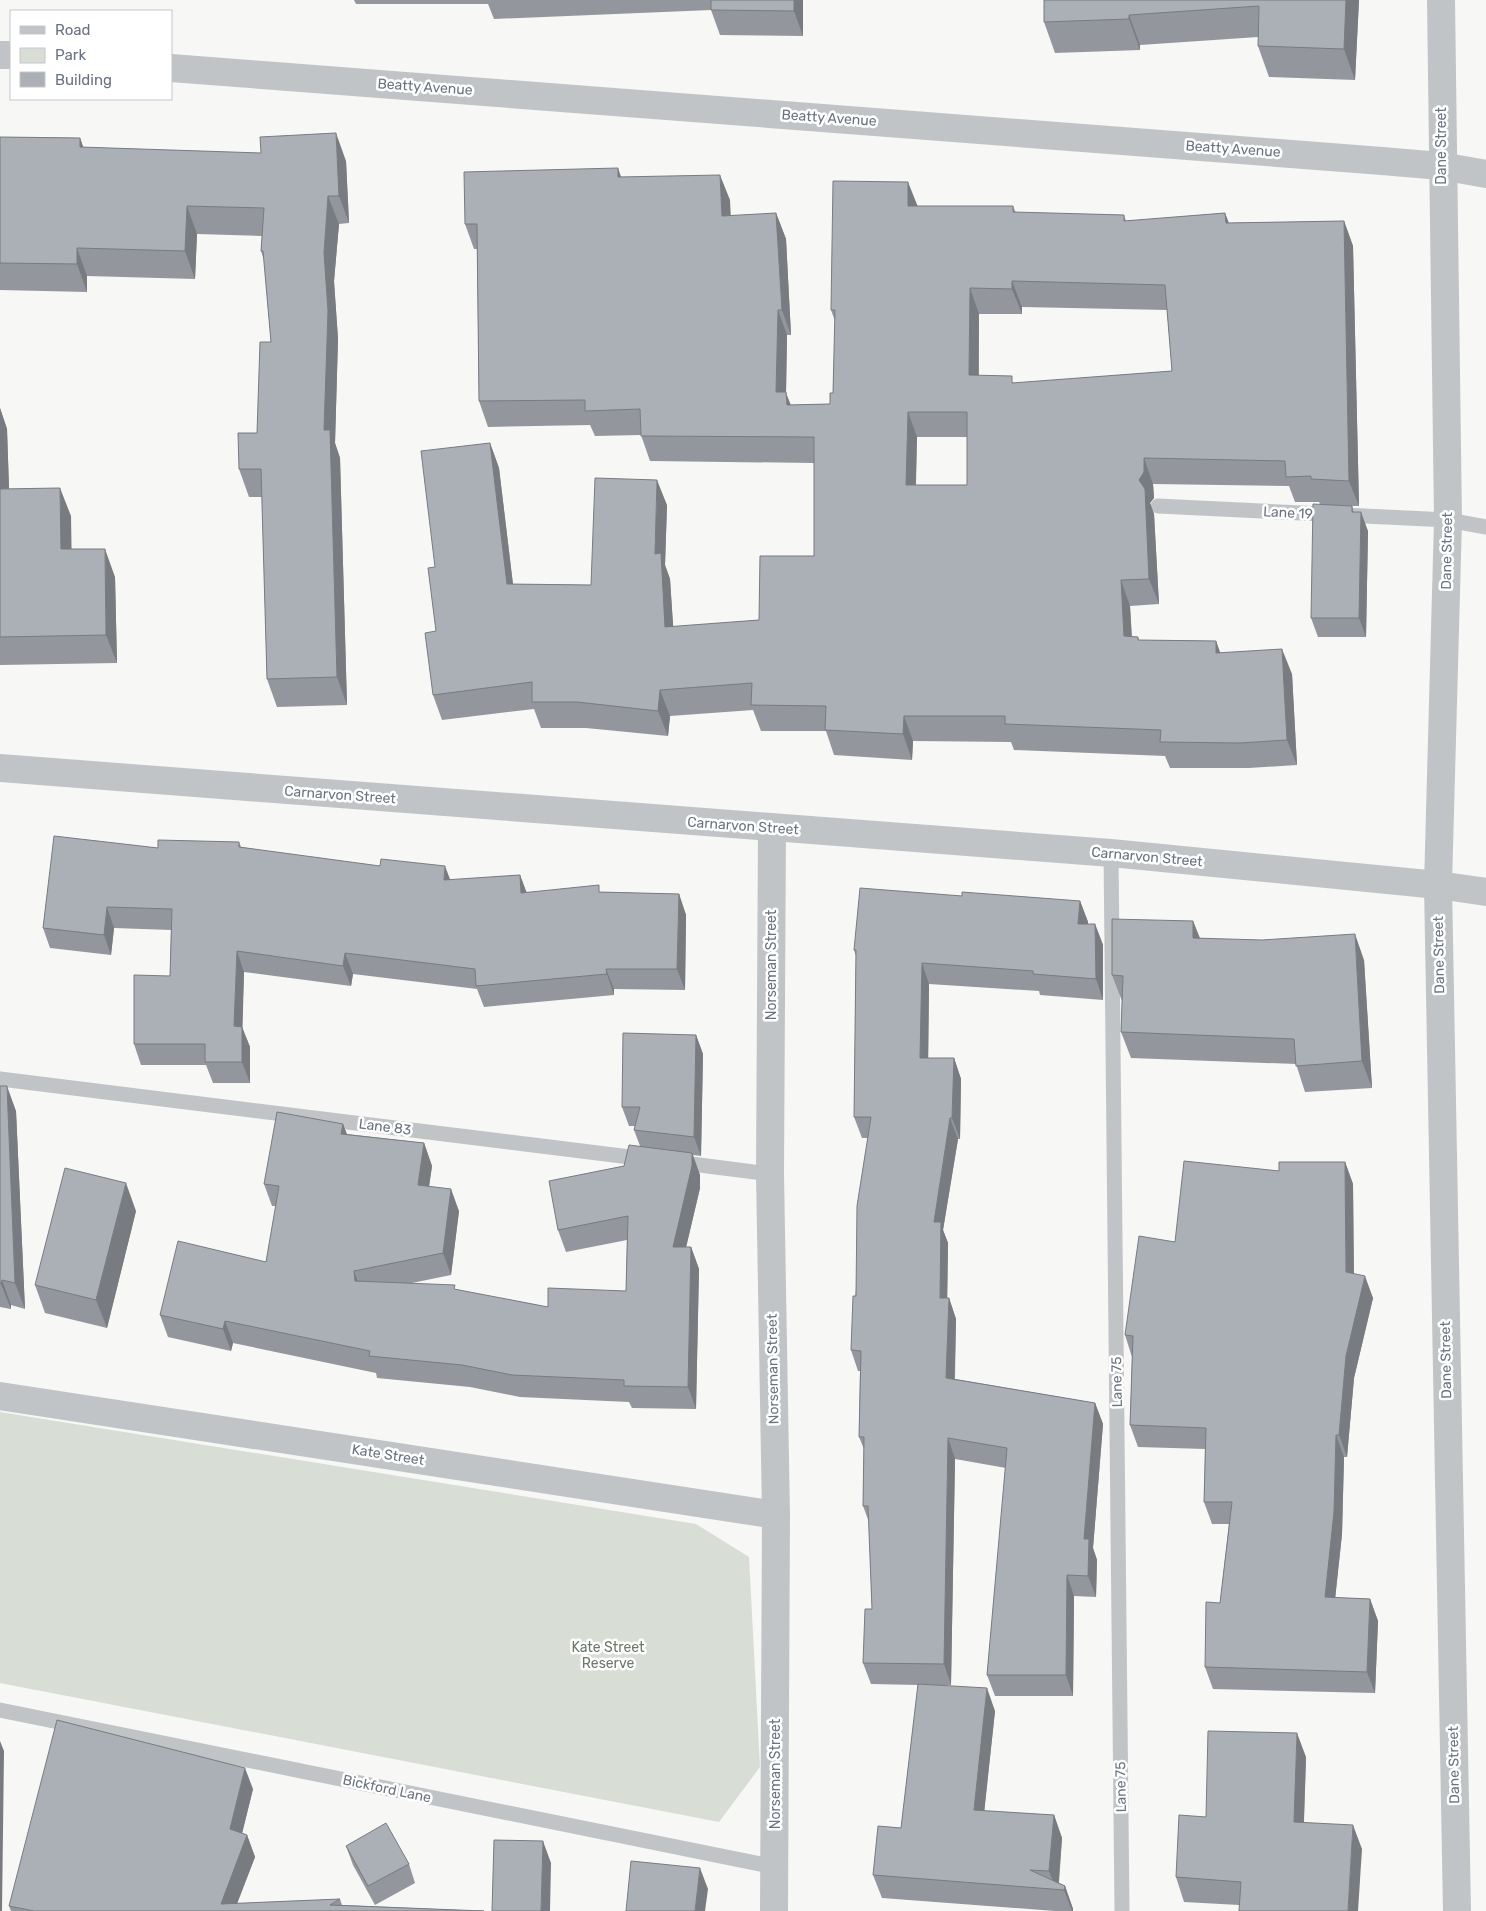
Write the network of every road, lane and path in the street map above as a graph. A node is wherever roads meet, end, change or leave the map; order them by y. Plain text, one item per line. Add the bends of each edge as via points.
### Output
1 (1440, 0) edge
2 (172, 68) edge
3 (1441, 166) junction
4 (1486, 174) edge
5 (1158, 506) dead end
6 (1448, 520) junction
7 (1486, 527) edge
8 (0, 768) edge
9 (772, 828) junction
10 (1111, 853) junction
11 (1438, 885) junction
12 (1486, 892) edge
13 (0, 1079) edge
14 (770, 1174) junction
15 (0, 1396) edge
16 (776, 1515) junction
17 (0, 1710) edge
18 (774, 1867) junction
19 (774, 1911) edge
20 (1122, 1911) edge
21 (1456, 1911) edge

1 - 3 street, Dane Street
2 - 3 street, Beatty Avenue
3 - 4 street, Beatty Avenue
3 - 6 street, Dane Street
5 - 6 lane, Lane 19
6 - 7 lane, Lane 19
6 - 11 street, Dane Street
8 - 9 street, Carnarvon Street
9 - 10 street, Carnarvon Street
9 - 14 street, Norseman Street
10 - 11 street, Carnarvon Street
10 - 20 lane, Lane 75
11 - 12 street, Carnarvon Street
11 - 21 street, Dane Street
13 - 14 lane, Lane 83
14 - 16 street, Norseman Street
15 - 16 street, Kate Street
16 - 18 street, Norseman Street
17 - 18 lane, Bickford Lane
18 - 19 street, Norseman Street

